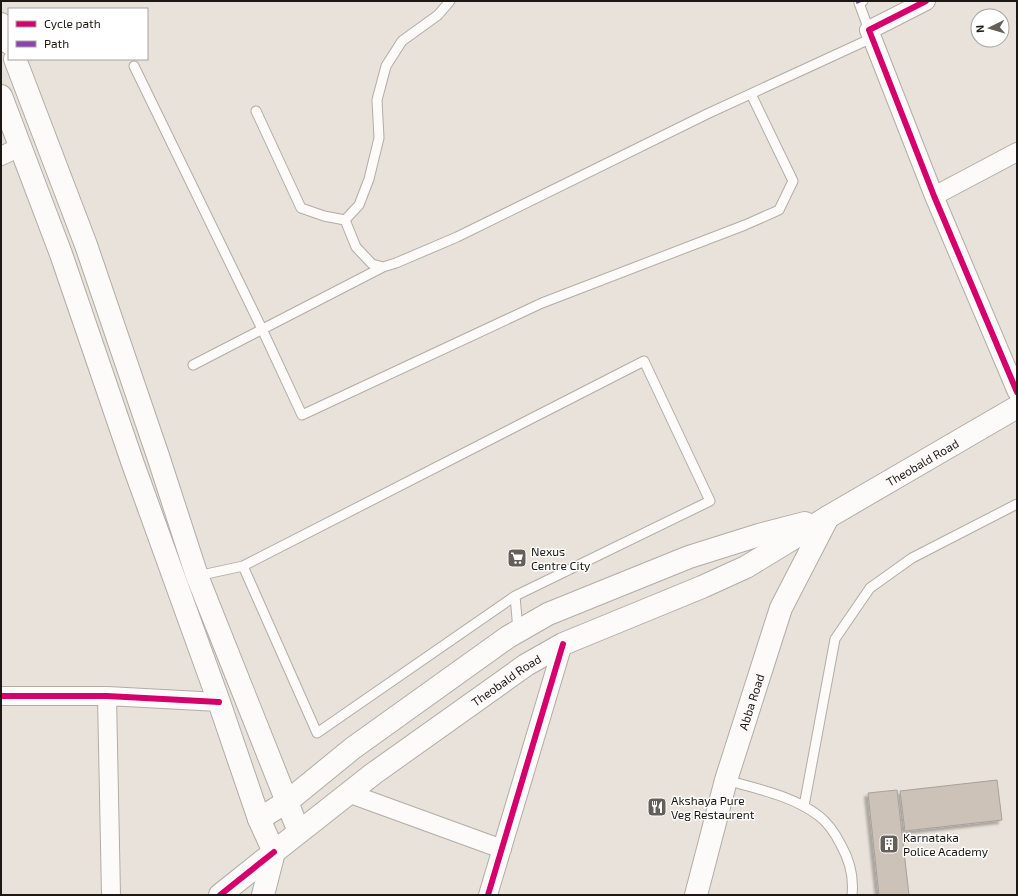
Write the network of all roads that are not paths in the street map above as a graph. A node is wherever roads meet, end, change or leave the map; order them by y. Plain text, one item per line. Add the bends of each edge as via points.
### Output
1 (450, 1) edge
2 (863, 1) edge
3 (926, 1) edge
4 (1, 24) edge
5 (870, 34) junction
6 (8, 41) edge
7 (15, 60) edge
8 (134, 66) dead end
9 (751, 94) junction
10 (1, 96) edge
11 (256, 110) dead end
12 (20, 147) junction
13 (1017, 152) edge
14 (1, 156) edge
15 (934, 196) junction
16 (346, 220) junction
17 (383, 266) junction
18 (262, 329) junction
19 (193, 365) dead end
20 (1017, 392) edge
21 (1017, 407) edge
22 (1017, 504) edge
23 (828, 517) junction
24 (243, 566) junction
25 (197, 576) junction
26 (515, 596) junction
27 (518, 631) junction
28 (563, 644) junction
29 (1, 696) edge
30 (107, 696) junction
31 (219, 702) junction
32 (726, 780) junction
33 (348, 793) junction
34 (288, 801) junction
35 (804, 806) junction
36 (259, 819) junction
37 (300, 832) junction
38 (502, 849) junction
39 (274, 852) junction
40 (111, 895) edge
41 (220, 895) edge
42 (263, 895) edge
43 (488, 895) edge
44 (696, 895) edge
45 (852, 895) edge

1 - 16 lane via 438,14 402,41 386,66 377,100 379,138 369,179 359,205
2 - 5 lane via 859,3
3 - 5 street
4 - 6 main road
5 - 9 lane
5 - 15 street
7 - 25 main road via 86,245
8 - 18 lane
9 - 17 lane via 457,237
9 - 18 lane via 793,180 779,210 542,303 302,415
10 - 12 main road
11 - 16 lane via 301,208
12 - 14 street
12 - 31 main road via 61,254
13 - 15 street
15 - 20 street
16 - 17 lane via 356,247 372,264
17 - 18 lane
18 - 19 lane
21 - 23 main road, Theobald Road
22 - 35 lane via 912,558 870,588 835,639
23 - 27 main road, Theobald Road via 688,557 548,614
23 - 28 main road, Theobald Road via 746,567
23 - 32 main road, Abba Road via 781,608
24 - 25 lane
24 - 26 lane via 317,733
24 - 26 lane via 644,361 710,501
25 - 34 main road
26 - 27 lane
27 - 34 main road, Theobald Road via 353,748
28 - 33 main road, Theobald Road via 526,665
28 - 38 street
29 - 30 street
30 - 31 street
30 - 40 street
31 - 36 main road
32 - 35 lane via 784,797
32 - 44 main road, Abba Road
33 - 37 main road, Theobald Road
33 - 38 street
34 - 36 main road, Theobald Road
34 - 37 main road
35 - 45 lane via 820,817 839,841 850,863
36 - 39 main road
37 - 39 main road, Theobald Road
38 - 43 street
39 - 41 main road, Theobald Road
39 - 42 main road

